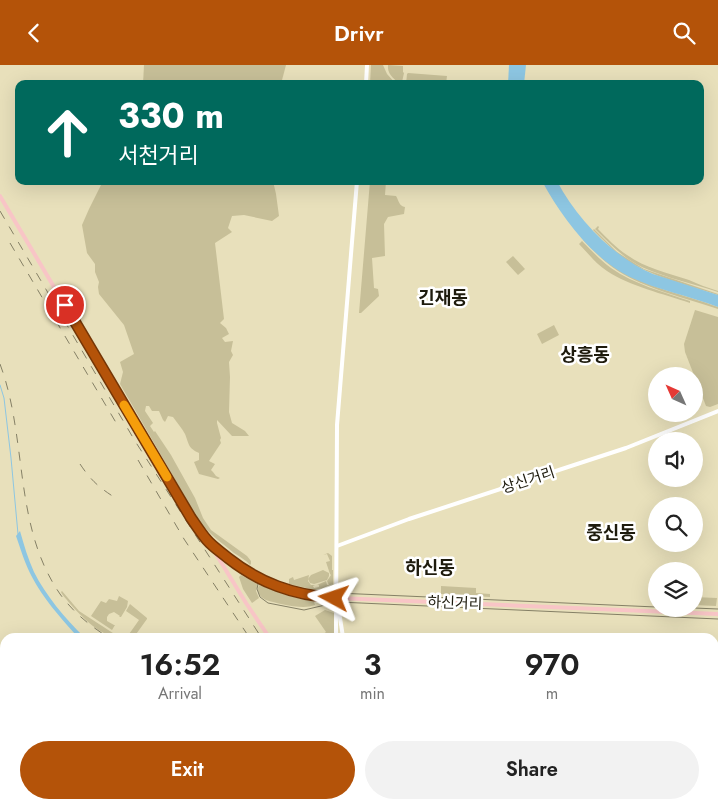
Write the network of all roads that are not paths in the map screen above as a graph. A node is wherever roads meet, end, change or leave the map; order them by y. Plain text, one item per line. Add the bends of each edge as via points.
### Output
1 (367, 65) edge
2 (366, 80) edge
3 (357, 185) edge
4 (0, 196) edge
5 (718, 411) edge
6 (208, 541) junction
7 (337, 546) junction
8 (337, 598) junction
9 (718, 614) edge
10 (266, 633) edge
11 (336, 633) edge
12 (342, 633) edge

1 - 2 main road
3 - 7 main road via 337,425
4 - 6 main road via 191,518
5 - 7 main road, 상신거리 via 626,447 408,519
6 - 8 main road, 하신거리 via 241,568 262,580 296,593
6 - 10 main road
7 - 8 main road
8 - 9 main road, 하신거리
8 - 11 main road
8 - 12 main road

